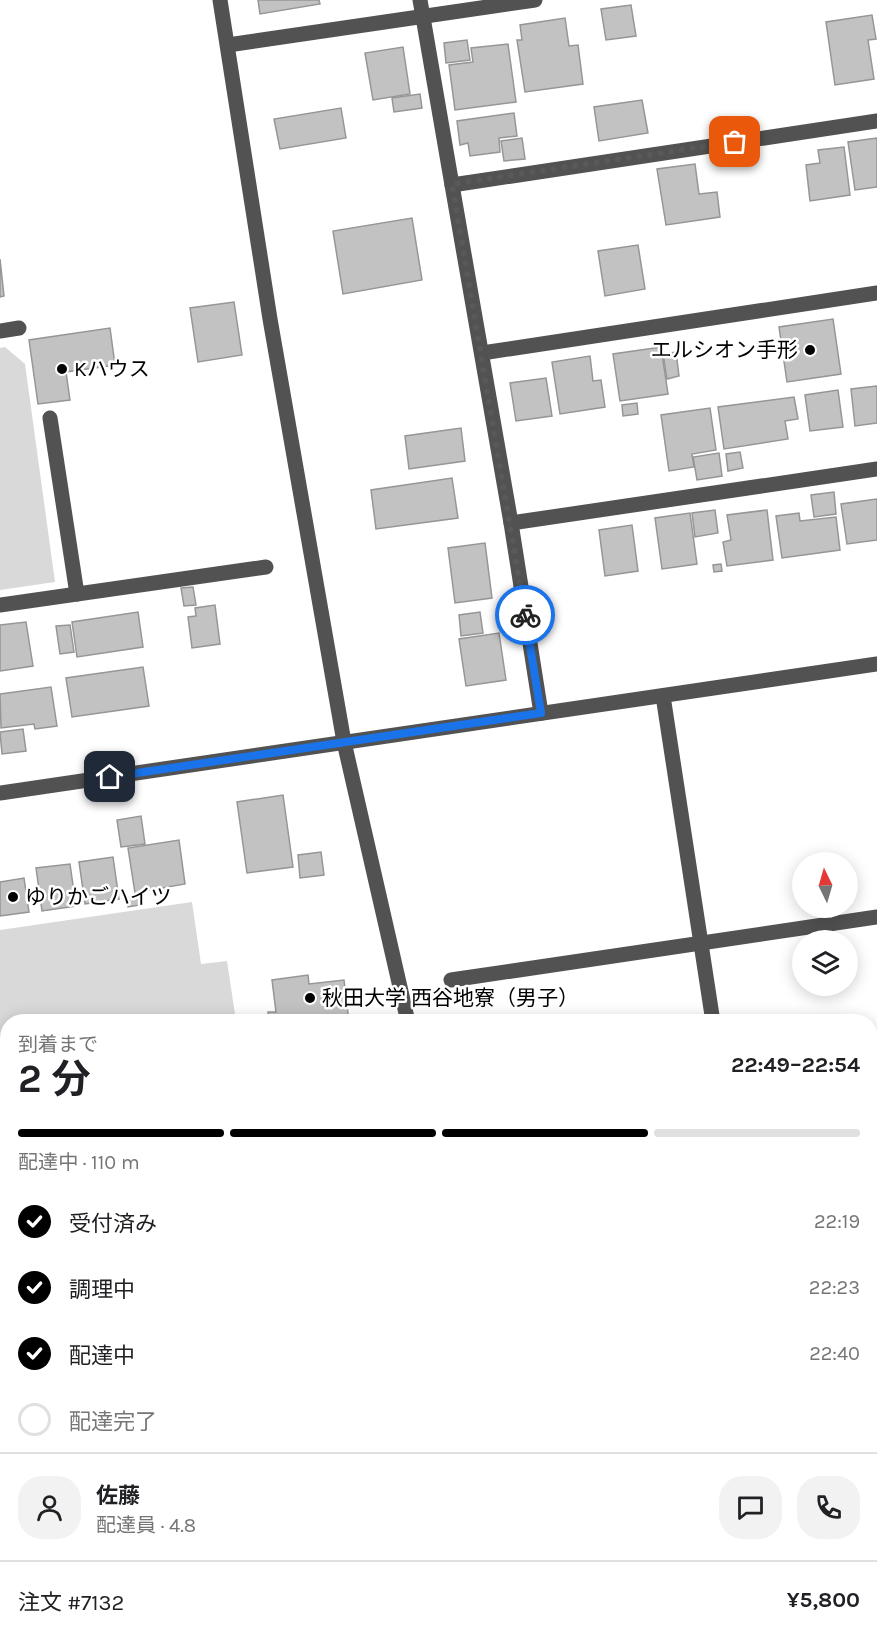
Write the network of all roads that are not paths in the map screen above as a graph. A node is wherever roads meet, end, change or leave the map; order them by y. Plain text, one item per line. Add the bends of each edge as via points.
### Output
1 (220, 0) edge
2 (420, 0) edge
3 (535, 0) edge
4 (423, 16) junction
5 (228, 45) junction
6 (877, 121) edge
7 (452, 184) junction
8 (877, 293) edge
9 (19, 328) dead end
10 (0, 331) edge
11 (482, 353) junction
12 (50, 418) dead end
13 (877, 469) edge
14 (511, 524) junction
15 (266, 567) dead end
16 (77, 594) junction
17 (0, 605) edge
18 (877, 664) edge
19 (663, 696) junction
20 (541, 713) junction
21 (344, 742) junction
22 (0, 793) edge
23 (877, 916) edge
24 (701, 942) junction
25 (451, 980) dead end
26 (406, 1014) edge
27 (712, 1014) edge

1 - 5 street
2 - 4 street
3 - 4 street
4 - 5 street
4 - 7 street
5 - 21 street via 270,319
6 - 7 street
7 - 11 street
8 - 11 street
9 - 10 street
11 - 14 street
12 - 16 street
13 - 14 street
14 - 20 street
15 - 16 street
16 - 17 street
18 - 19 street
19 - 20 street
19 - 24 street
20 - 21 street
21 - 22 street
21 - 26 street
23 - 24 street
24 - 25 street
24 - 27 street

